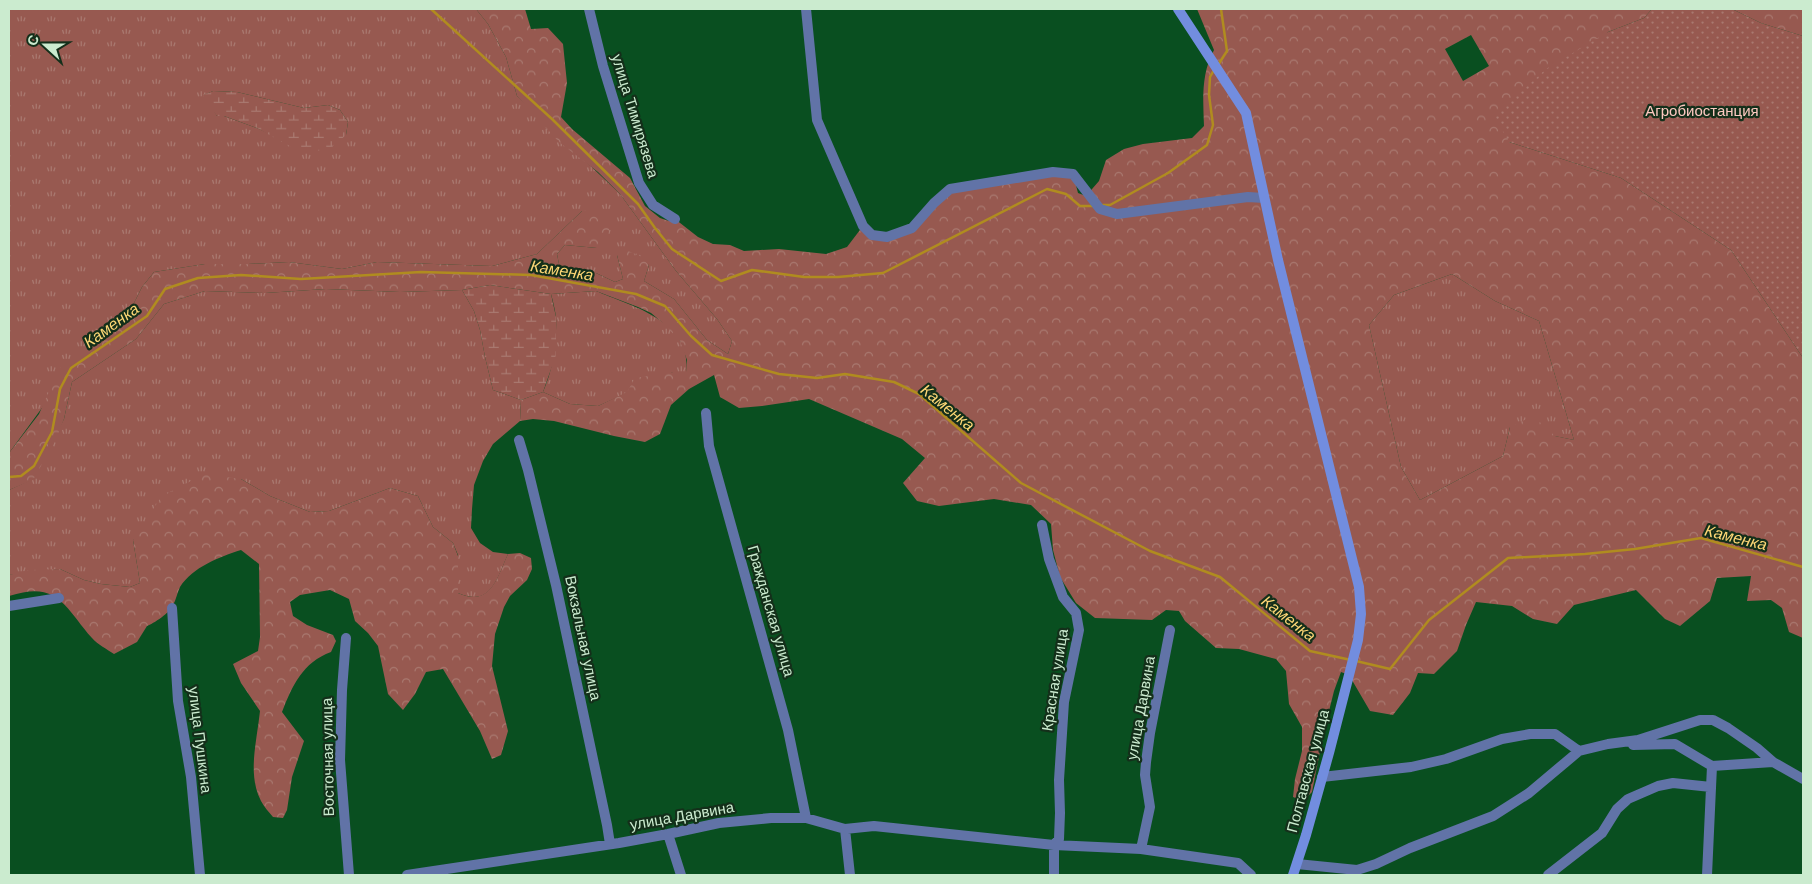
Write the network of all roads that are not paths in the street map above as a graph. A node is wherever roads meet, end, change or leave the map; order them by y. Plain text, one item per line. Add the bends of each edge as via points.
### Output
1 (589, 9) edge
2 (806, 9) edge
3 (1178, 9) edge
4 (1264, 198) junction
5 (674, 219) dead end
6 (706, 413) dead end
7 (519, 440) dead end
8 (1042, 525) dead end
9 (59, 598) dead end
10 (9, 606) edge
11 (172, 608) dead end
12 (1170, 630) dead end
13 (346, 638) dead end
14 (1620, 742) junction
15 (1579, 751) junction
16 (1773, 762) junction
17 (1712, 766) junction
18 (1322, 777) junction
19 (1803, 779) edge
20 (1711, 786) junction
21 (806, 818) junction
22 (845, 829) junction
23 (668, 834) junction
24 (610, 844) junction
25 (1054, 845) junction
26 (1142, 850) junction
27 (1296, 864) junction
28 (200, 875) edge
29 (349, 875) edge
30 (407, 875) edge
31 (681, 875) edge
32 (850, 875) edge
33 (1054, 875) edge
34 (1251, 875) edge
35 (1293, 875) edge
36 (1548, 875) edge
37 (1707, 875) edge

1 - 5 street, улица Тимирязева via 639,183 654,205
2 - 4 street via 816,120 863,226 872,235 888,237 912,228 950,189 1052,172 1073,174 1100,209 1117,214 1248,197
3 - 4 street, Полтавская улица via 1246,113
4 - 18 street, Полтавская улица via 1359,587 1361,614 1358,640
6 - 21 street, Гражданская улица via 709,446 788,730
7 - 24 street, Вокзальная улица via 556,584
8 - 25 street, Красная улица via 1056,578 1063,597 1076,613 1079,630 1064,702 1059,780 1060,839
9 - 10 street
11 - 28 street, улица Пушкина via 178,701 191,777
12 - 26 street, улица Дарвина via 1146,762 1150,807
13 - 29 street, Восточная улица via 340,760
14 - 15 street
14 - 16 street via 1638,740 1700,720 1713,720
14 - 17 street via 1637,746 1675,744
15 - 18 street via 1555,734 1530,734 1502,739 1446,760
15 - 27 street via 1529,792 1493,816 1376,864 1357,870
16 - 17 street
16 - 19 street
17 - 20 street
18 - 27 street, Полтавская улица
20 - 36 street via 1673,783 1628,798 1602,833
20 - 37 street
21 - 22 street, улица Дарвина
21 - 23 street, улица Дарвина via 718,823
22 - 25 street, улица Дарвина via 874,826
22 - 32 street
23 - 24 street, улица Дарвина
23 - 31 street
24 - 30 street, улица Дарвина
25 - 26 street, улица Дарвина
25 - 33 street, Красная улица
26 - 34 street, улица Дарвина via 1238,863
27 - 35 street, Полтавская улица

